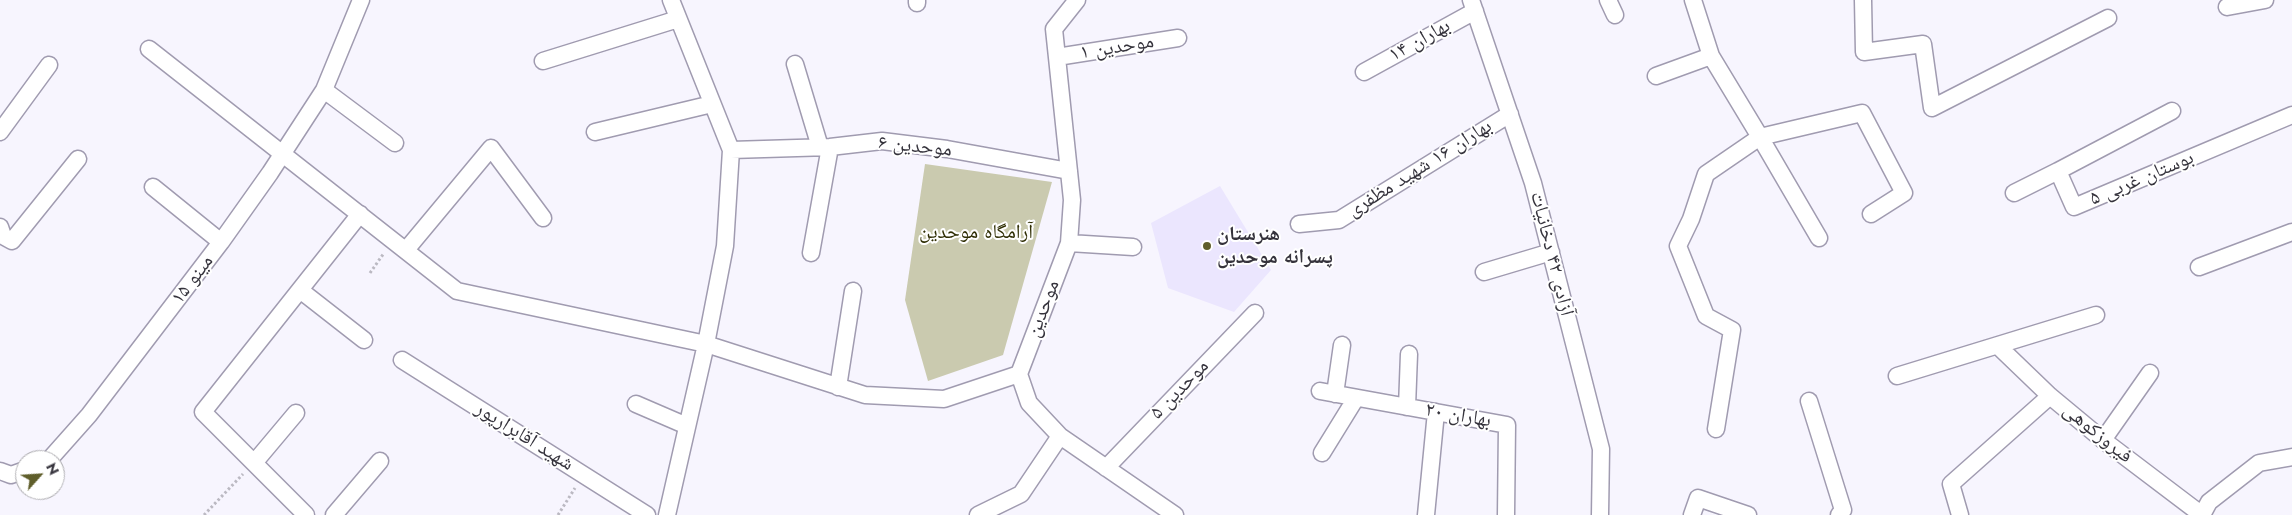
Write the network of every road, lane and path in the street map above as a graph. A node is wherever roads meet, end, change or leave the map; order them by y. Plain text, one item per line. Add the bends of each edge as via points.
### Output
1 (361, 0) edge
2 (671, 0) edge
3 (1076, 0) edge
4 (1608, 0) edge
5 (1693, 0) edge
6 (1863, 0) edge
7 (2264, 0) edge
8 (1473, 6) edge
9 (2227, 7) dead end
10 (1615, 15) dead end
11 (2108, 18) dead end
12 (678, 19) junction
13 (1178, 38) dead end
14 (149, 49) dead end
15 (1711, 56) junction
16 (1057, 57) junction
17 (543, 61) dead end
18 (795, 64) dead end
19 (48, 66) dead end
20 (1364, 72) dead end
21 (1656, 76) dead end
22 (324, 90) junction
23 (712, 104) junction
24 (2172, 110) dead end
25 (1510, 114) junction
26 (2292, 115) edge
27 (0, 132) edge
28 (595, 132) dead end
29 (1760, 137) junction
30 (395, 143) dead end
31 (825, 147) junction
32 (731, 150) junction
33 (283, 153) junction
34 (78, 159) dead end
35 (1069, 171) junction
36 (2058, 171) junction
37 (154, 187) dead end
38 (2014, 193) dead end
39 (360, 214) junction
40 (1871, 214) dead end
41 (543, 218) dead end
42 (1300, 224) dead end
43 (0, 227) edge
44 (2292, 232) edge
45 (1818, 238) dead end
46 (392, 240) junction
47 (222, 242) junction
48 (1069, 243) junction
49 (1133, 247) dead end
50 (406, 250) junction
51 (1551, 252) junction
52 (811, 253) dead end
53 (2199, 267) dead end
54 (1484, 272) dead end
55 (370, 273) dead end
56 (300, 290) junction
57 (853, 291) dead end
58 (1255, 312) dead end
59 (2096, 315) dead end
60 (364, 340) dead end
61 (706, 344) junction
62 (1342, 345) dead end
63 (1998, 346) junction
64 (1409, 354) dead end
65 (402, 360) dead end
66 (2150, 373) dead end
67 (1019, 374) junction
68 (1897, 376) dead end
69 (838, 387) junction
70 (2050, 396) junction
71 (1356, 398) junction
72 (1809, 401) dead end
73 (636, 404) dead end
74 (1407, 407) junction
75 (1436, 412) junction
76 (296, 413) dead end
77 (688, 426) junction
78 (1716, 429) dead end
79 (1060, 436) junction
80 (2103, 440) junction
81 (58, 450) edge
82 (1322, 453) dead end
83 (2292, 457) edge
84 (380, 461) dead end
85 (254, 463) junction
86 (1106, 468) junction
87 (0, 471) edge
88 (15, 474) edge
89 (583, 475) junction
90 (671, 514) edge
91 (204, 515) edge
92 (306, 515) edge
93 (334, 515) edge
94 (558, 515) edge
95 (647, 515) edge
96 (978, 515) edge
97 (1175, 515) edge
98 (1426, 515) edge
99 (1506, 515) edge
100 (1600, 515) edge
101 (1692, 515) edge
102 (1748, 515) edge
103 (1839, 515) edge
104 (1960, 515) edge
105 (2202, 515) edge

1 - 22 street, مینو ۱۵
2 - 12 street
3 - 16 street, موحدین via 1054,29
4 - 10 street
5 - 15 street
6 - 11 street via 1864,52 1923,44 1932,108
7 - 9 street
8 - 20 street, بهاران ۱۴
8 - 25 street, آزادی ۴۲ دخانیات
12 - 17 street
12 - 23 street
13 - 16 street, موحدین ۱
14 - 33 street
15 - 21 street
15 - 29 street
16 - 35 street, موحدین
18 - 31 street
19 - 27 street
22 - 30 street
22 - 33 street, مینو ۱۵
23 - 28 street
23 - 32 street
24 - 36 street
25 - 42 street, بهاران ۱۶ شهید مظفری via 1339,220
25 - 51 street, آزادی ۴۲ دخانیات
26 - 36 street, بوستان غربی ۵ via 2074,208
29 - 40 street via 1862,113 1904,193
29 - 45 street
29 - 78 street via 1706,174 1691,220 1678,246 1706,316 1732,330
31 - 32 street, موحدین ۶
31 - 35 street, موحدین ۶ via 882,140
31 - 52 street
32 - 61 street via 725,246
33 - 39 street
33 - 47 street, مینو ۱۵
34 - 43 street via 12,241 3,236
35 - 48 street, موحدین via 1072,200
36 - 38 street
37 - 47 street
39 - 46 street
39 - 56 street
41 - 50 street via 491,148
44 - 53 street
46 - 50 street
46 - 55 path
47 - 81 street, مینو ۱۵ via 89,415
48 - 49 street
48 - 67 street, موحدین
50 - 61 street via 457,291
51 - 54 street
51 - 100 street, آزادی ۴۲ دخانیات via 1601,450
56 - 60 street
56 - 85 street via 203,412
57 - 69 street
58 - 86 street, موحدین ۵
59 - 63 street
61 - 69 street
61 - 77 street
62 - 71 street, بهاران ۲۰ via 1327,392
63 - 68 street
63 - 70 street, فیروزکوهی
64 - 74 street
65 - 89 street, شهید آقابرارپور
66 - 80 street
67 - 69 street via 944,399 865,395
67 - 79 street via 1029,403
70 - 80 street, فیروزکوهی
70 - 104 street via 1951,484
71 - 74 street, بهاران ۲۰
71 - 82 street
72 - 103 street via 1843,510
73 - 77 street
74 - 75 street, بهاران ۲۰
75 - 98 street
75 - 99 street, بهاران ۲۰ via 1507,425
76 - 85 street
77 - 90 street
79 - 86 street
79 - 96 street via 1021,494
80 - 105 street, فیروزکوهی
83 - 105 street via 2259,463 2209,502
84 - 93 street
85 - 91 path
85 - 92 street
86 - 97 street
87 - 88 street
89 - 94 path
89 - 95 street, شهید آقابرارپور
101 - 102 street via 1698,498

